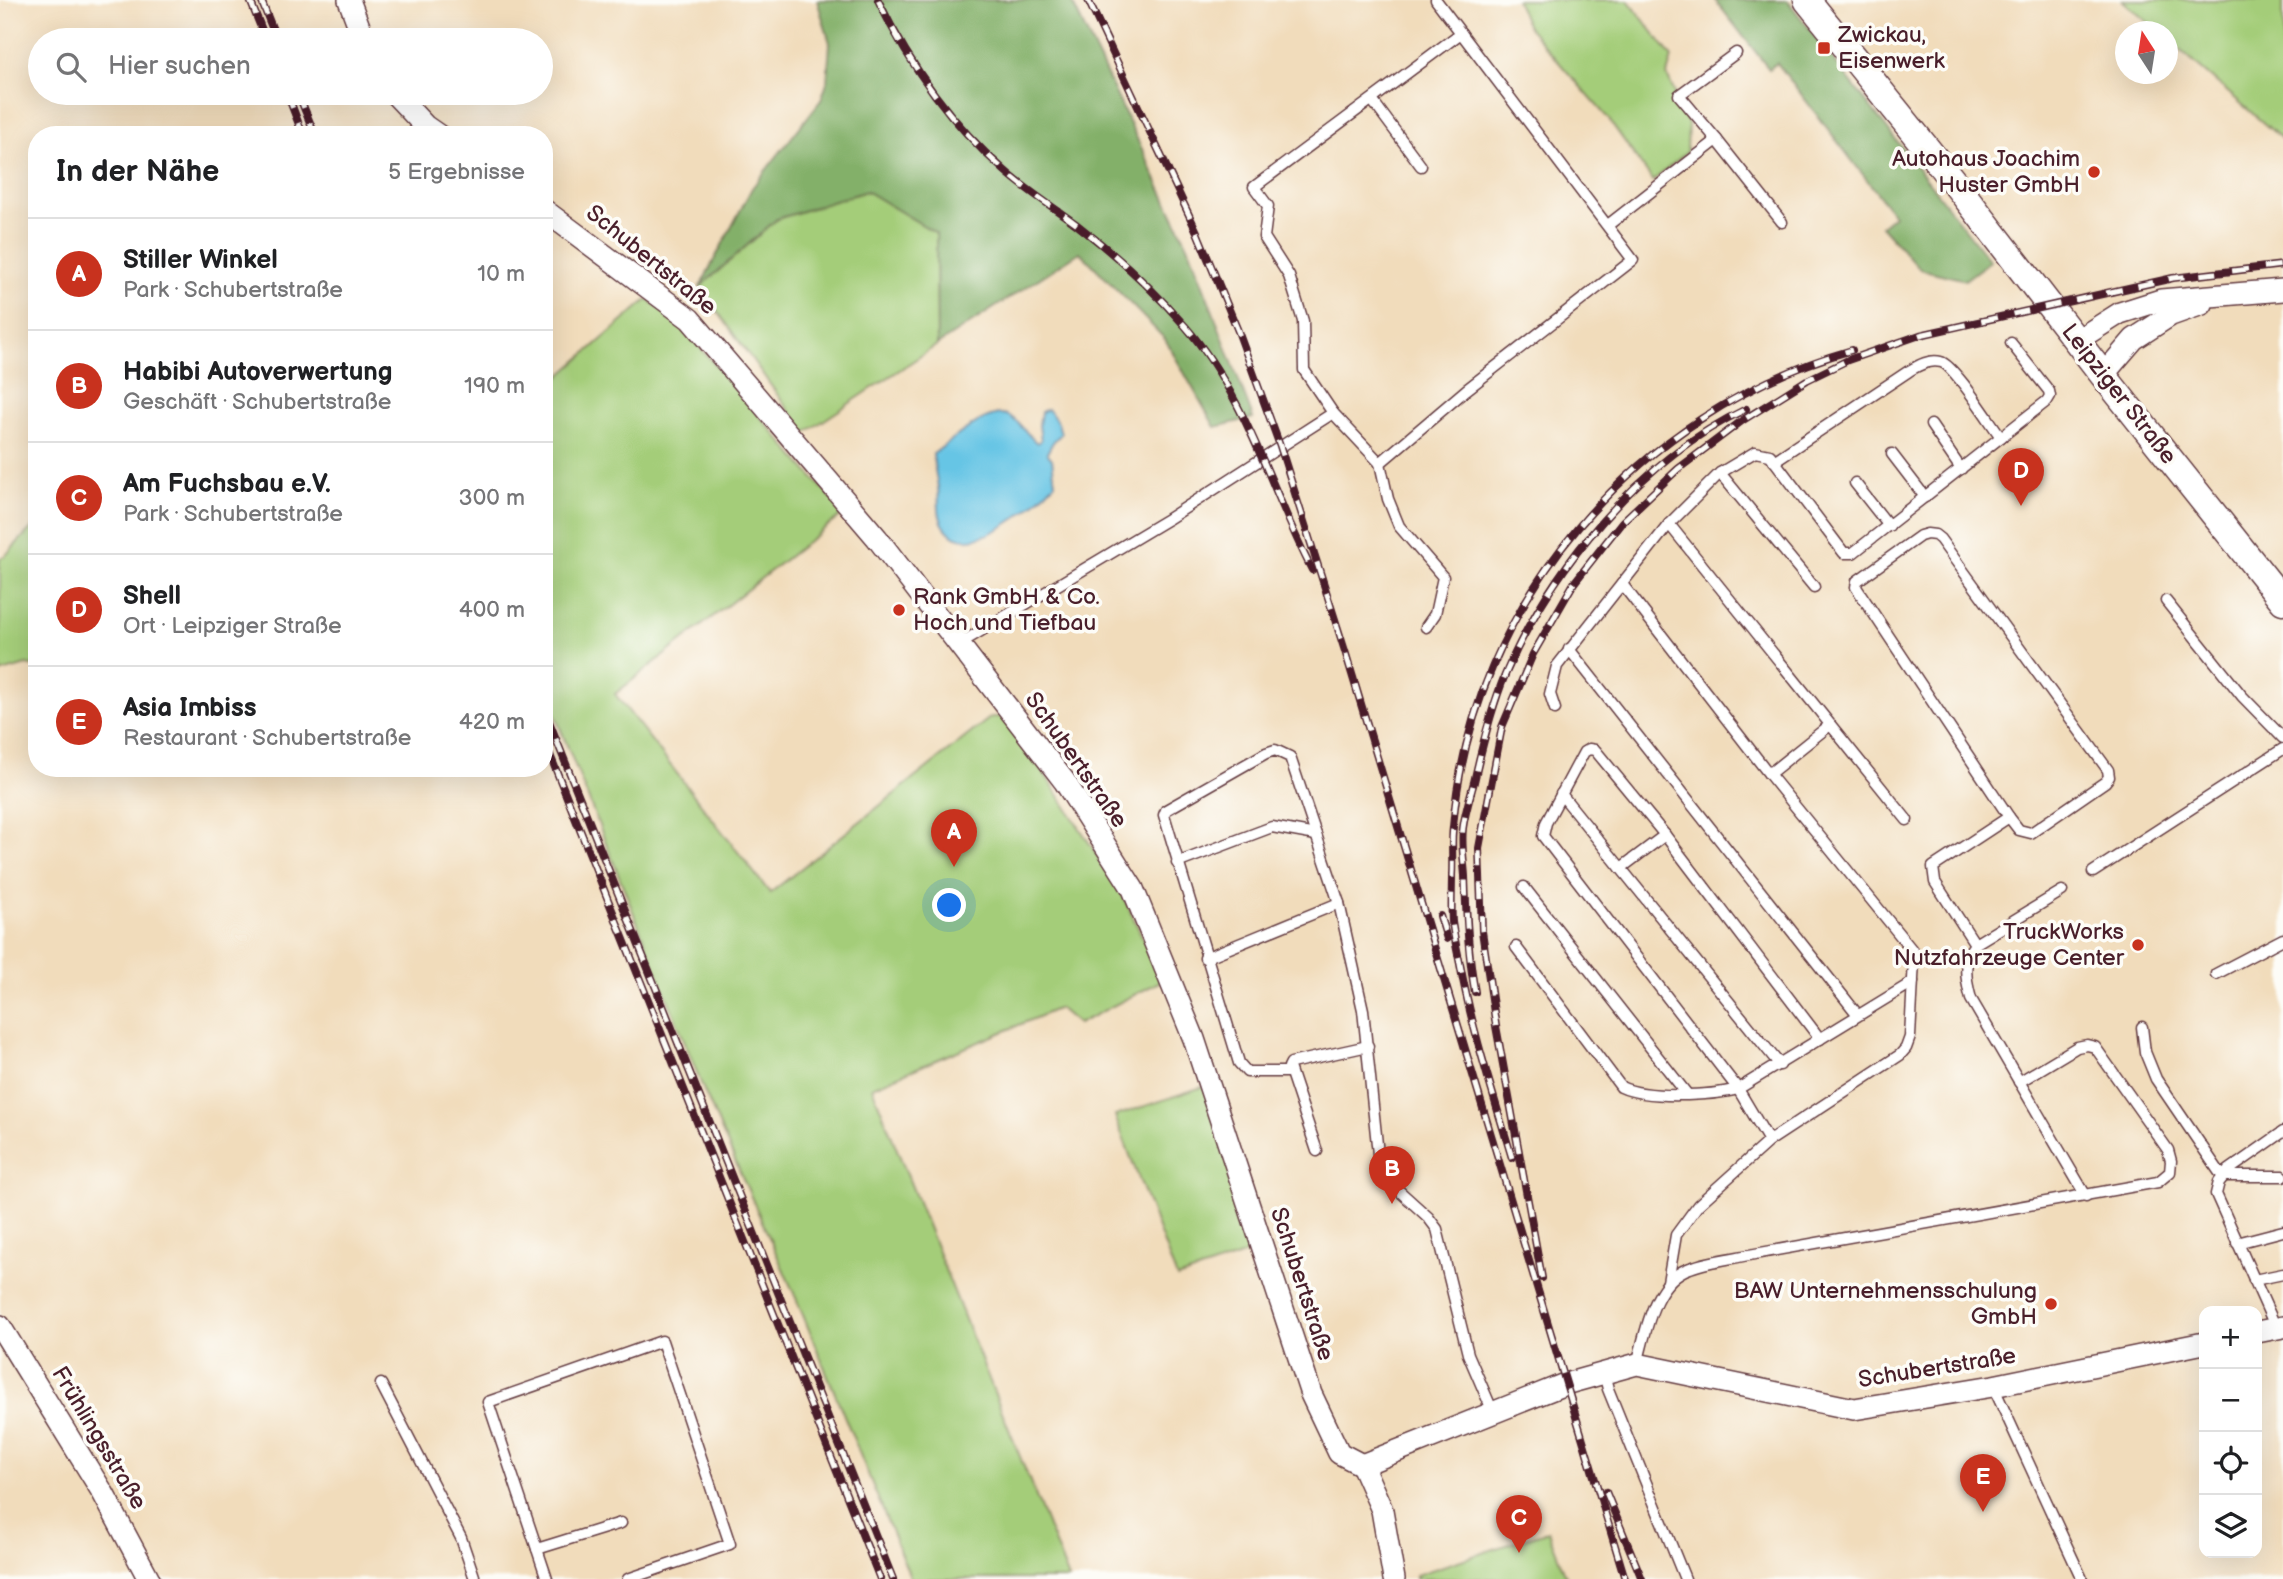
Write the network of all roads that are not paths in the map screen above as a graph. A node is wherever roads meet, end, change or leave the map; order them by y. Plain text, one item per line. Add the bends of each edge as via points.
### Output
1 (349, 0) edge
2 (1436, 0) edge
3 (1807, 0) edge
4 (360, 28) edge
5 (1461, 33) junction
6 (1736, 53) dead end
7 (1372, 100) junction
8 (405, 105) edge
9 (425, 126) edge
10 (1717, 140) junction
11 (1421, 166) dead end
12 (553, 217) edge
13 (1782, 222) dead end
14 (1608, 225) junction
15 (2283, 290) edge
16 (2234, 293) junction
17 (2076, 341) junction
18 (2011, 343) dead end
19 (2103, 375) junction
20 (1333, 413) junction
21 (1931, 425) dead end
22 (2001, 437) junction
23 (1892, 454) dead end
24 (1774, 461) junction
25 (1380, 463) junction
26 (1961, 468) junction
27 (1720, 473) junction
28 (1856, 483) dead end
29 (1925, 497) junction
30 (1669, 524) junction
31 (1889, 526) junction
32 (1622, 584) junction
33 (1814, 587) dead end
34 (2166, 601) dead end
35 (2283, 601) edge
36 (1426, 627) dead end
37 (959, 644) junction
38 (1569, 649) junction
39 (1555, 709) dead end
40 (1830, 725) junction
41 (2283, 738) edge
42 (2283, 749) edge
43 (1769, 774) junction
44 (1561, 794) junction
45 (2009, 817) junction
46 (1907, 820) dead end
47 (1316, 835) junction
48 (1665, 835) junction
49 (1177, 863) junction
50 (1621, 868) junction
51 (2093, 872) dead end
52 (1524, 887) dead end
53 (2062, 891) dead end
54 (1339, 903) junction
55 (2283, 939) edge
56 (1975, 944) junction
57 (1516, 947) dead end
58 (1205, 958) junction
59 (2216, 974) dead end
60 (1913, 982) junction
61 (1858, 1015) junction
62 (2142, 1027) dead end
63 (1821, 1039) junction
64 (1368, 1046) junction
65 (1780, 1065) junction
66 (1290, 1072) junction
67 (2019, 1082) junction
68 (1738, 1089) junction
69 (1687, 1094) junction
70 (2283, 1132) edge
71 (1769, 1141) junction
72 (1317, 1151) dead end
73 (2283, 1175) edge
74 (2222, 1176) junction
75 (2086, 1195) junction
76 (2283, 1231) edge
77 (2237, 1243) junction
78 (2283, 1274) edge
79 (2254, 1280) junction
80 (1668, 1282) junction
81 (0, 1326) edge
82 (2272, 1329) edge
83 (2199, 1344) edge
84 (1637, 1364) junction
85 (1604, 1373) junction
86 (381, 1384) dead end
87 (1993, 1387) junction
88 (1493, 1412) junction
89 (1362, 1465) junction
90 (621, 1522) dead end
91 (537, 1549) junction
92 (149, 1579) edge
93 (475, 1579) edge
94 (547, 1579) edge
95 (628, 1579) edge
96 (1394, 1579) edge
97 (1685, 1579) edge
98 (2082, 1579) edge

1 - 4 street
2 - 5 lane
3 - 17 street, Leipziger Straße
5 - 7 lane
5 - 14 lane
6 - 10 lane via 1679,94
7 - 11 lane
7 - 20 lane via 1254,187 1268,206 1264,237 1289,276 1303,321 1304,370
8 - 9 street
10 - 13 lane
10 - 14 lane
12 - 37 street, Schubertstraße via 690,319 877,538
14 - 25 lane via 1633,260
15 - 16 street
16 - 17 street via 2161,300 2120,313
16 - 19 street via 2171,315 2134,339
17 - 19 street, Leipziger Straße
18 - 22 lane via 2050,396
19 - 35 street, Leipziger Straße
20 - 25 lane
20 - 37 lane
21 - 26 lane
22 - 24 lane via 1952,369 1928,362
22 - 26 lane
23 - 29 lane
24 - 27 lane via 1765,452 1755,452
24 - 31 lane via 1844,553 1853,554
25 - 36 lane via 1399,526 1443,577 1435,614
26 - 29 lane
27 - 30 lane
27 - 33 lane
28 - 31 lane
29 - 31 lane
30 - 32 lane
30 - 40 lane
32 - 38 lane
32 - 43 lane
34 - 41 lane via 2242,696
37 - 89 street, Schubertstraße via 1065,782 1133,889 1194,1039 1311,1394 1339,1453
38 - 39 lane via 1551,682
38 - 61 lane
40 - 43 lane
40 - 46 lane
42 - 51 lane
43 - 60 lane via 1912,950
44 - 48 lane via 1584,752 1595,750
44 - 50 lane
44 - 68 lane via 1543,836
45 - 45 lane via 1856,587 1857,581 1920,536 1940,539 2108,770 2105,782 2031,833 2019,830
45 - 56 lane via 1933,867 1935,882
47 - 49 lane via 1272,827
47 - 49 lane via 1290,757 1275,750 1166,810
47 - 54 lane
48 - 50 lane
48 - 63 lane
49 - 58 lane
50 - 65 lane
52 - 69 lane
53 - 56 lane
54 - 58 lane
54 - 64 lane
55 - 59 lane
56 - 67 lane via 1966,960 1971,999
57 - 69 lane via 1621,1087 1644,1093
58 - 66 lane via 1242,1068 1247,1072
60 - 61 lane
60 - 71 lane via 1910,1037 1900,1055
61 - 63 lane
62 - 74 lane via 2155,1079
63 - 65 lane
64 - 66 lane via 1292,1063
64 - 88 lane via 1378,1154 1386,1179 1437,1230 1468,1354
65 - 68 lane
66 - 72 lane
67 - 75 lane
67 - 75 lane via 2077,1047 2095,1047 2168,1150 2170,1172 2158,1182
68 - 69 lane
68 - 71 lane
70 - 74 lane
71 - 80 lane via 1698,1205 1676,1235
73 - 74 lane
74 - 77 lane via 2216,1194
75 - 80 lane via 1748,1255 1688,1268
76 - 77 lane
77 - 79 lane
78 - 79 lane
79 - 82 lane
80 - 84 lane via 1654,1308
81 - 92 street, Frühlingsstraße via 103,1493
83 - 87 street, Schubertstraße
84 - 85 street, Schubertstraße
84 - 87 street, Schubertstraße via 1854,1409
85 - 88 street, Schubertstraße
85 - 97 lane
86 - 93 lane via 461,1538
87 - 98 lane
88 - 89 street, Schubertstraße
89 - 96 street, Schubertstraße via 1382,1510
90 - 91 lane
91 - 94 lane
91 - 95 lane via 488,1402 662,1341 730,1545

